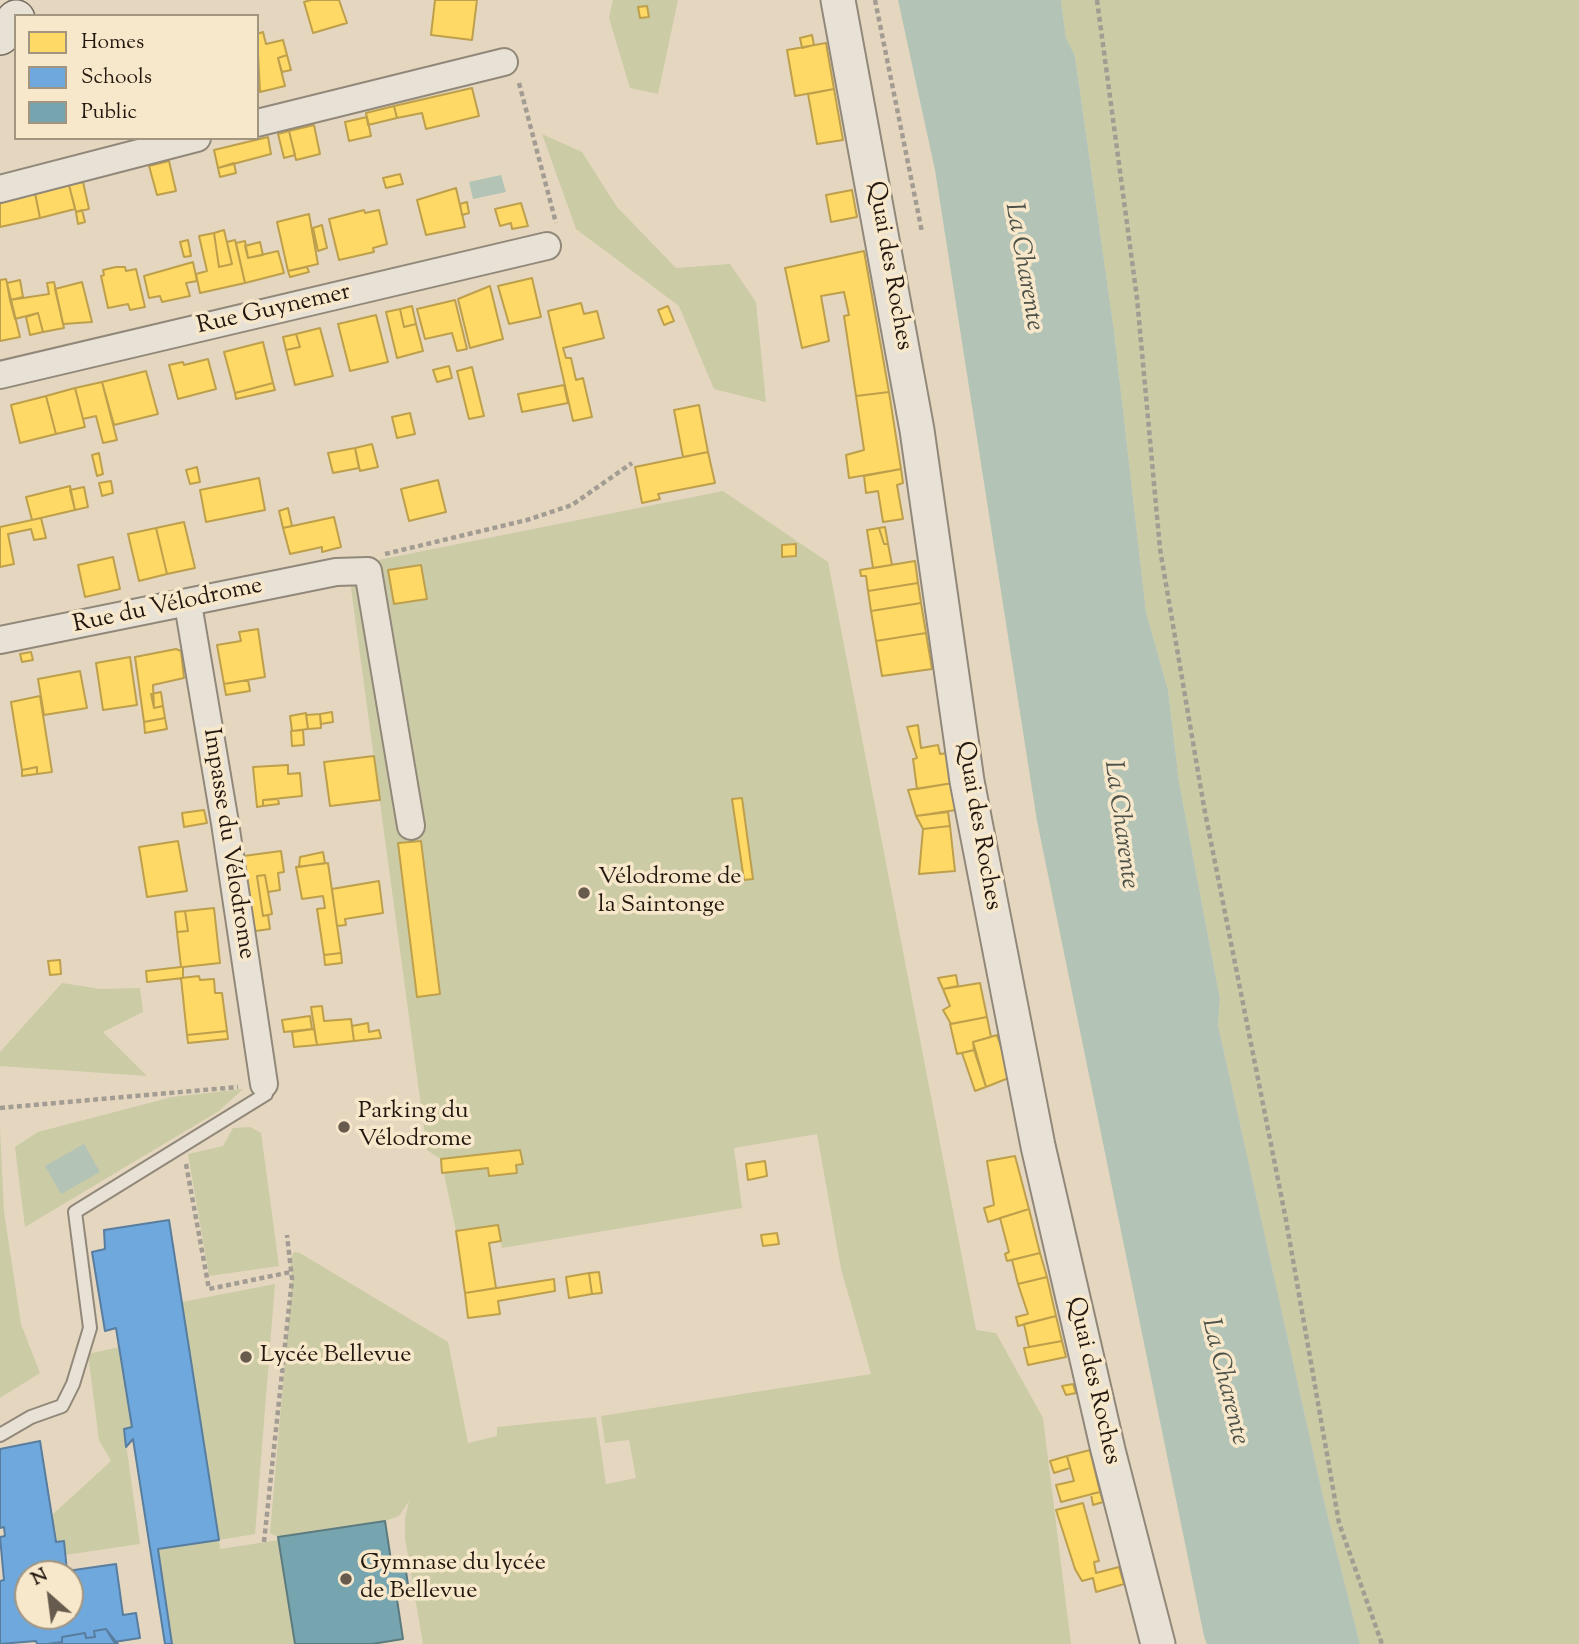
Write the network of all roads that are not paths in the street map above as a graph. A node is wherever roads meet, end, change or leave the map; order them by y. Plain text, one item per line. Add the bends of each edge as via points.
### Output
1 (33, 0) edge
2 (838, 0) edge
3 (20, 14) edge
4 (14, 20) edge
5 (0, 36) edge
6 (504, 62) road end
7 (259, 123) edge
8 (189, 140) edge
9 (0, 189) edge
10 (547, 246) road end
11 (0, 375) edge
12 (188, 604) junction
13 (0, 639) edge
14 (411, 826) dead end
15 (265, 1089) joint
16 (0, 1435) edge
17 (1158, 1644) edge

1 - 3 main road
2 - 17 street, Quai des Roches via 917,430 967,781 1033,1120 1108,1450
4 - 5 main road
6 - 7 street
8 - 9 street
10 - 11 street, Rue Guynemer
12 - 13 street, Rue du Vélodrome
12 - 14 street, Rue du Vélodrome via 336,572 368,571
12 - 15 street, Impasse du Vélodrome
15 - 16 lane via 75,1212 90,1328 73,1384 62,1406

